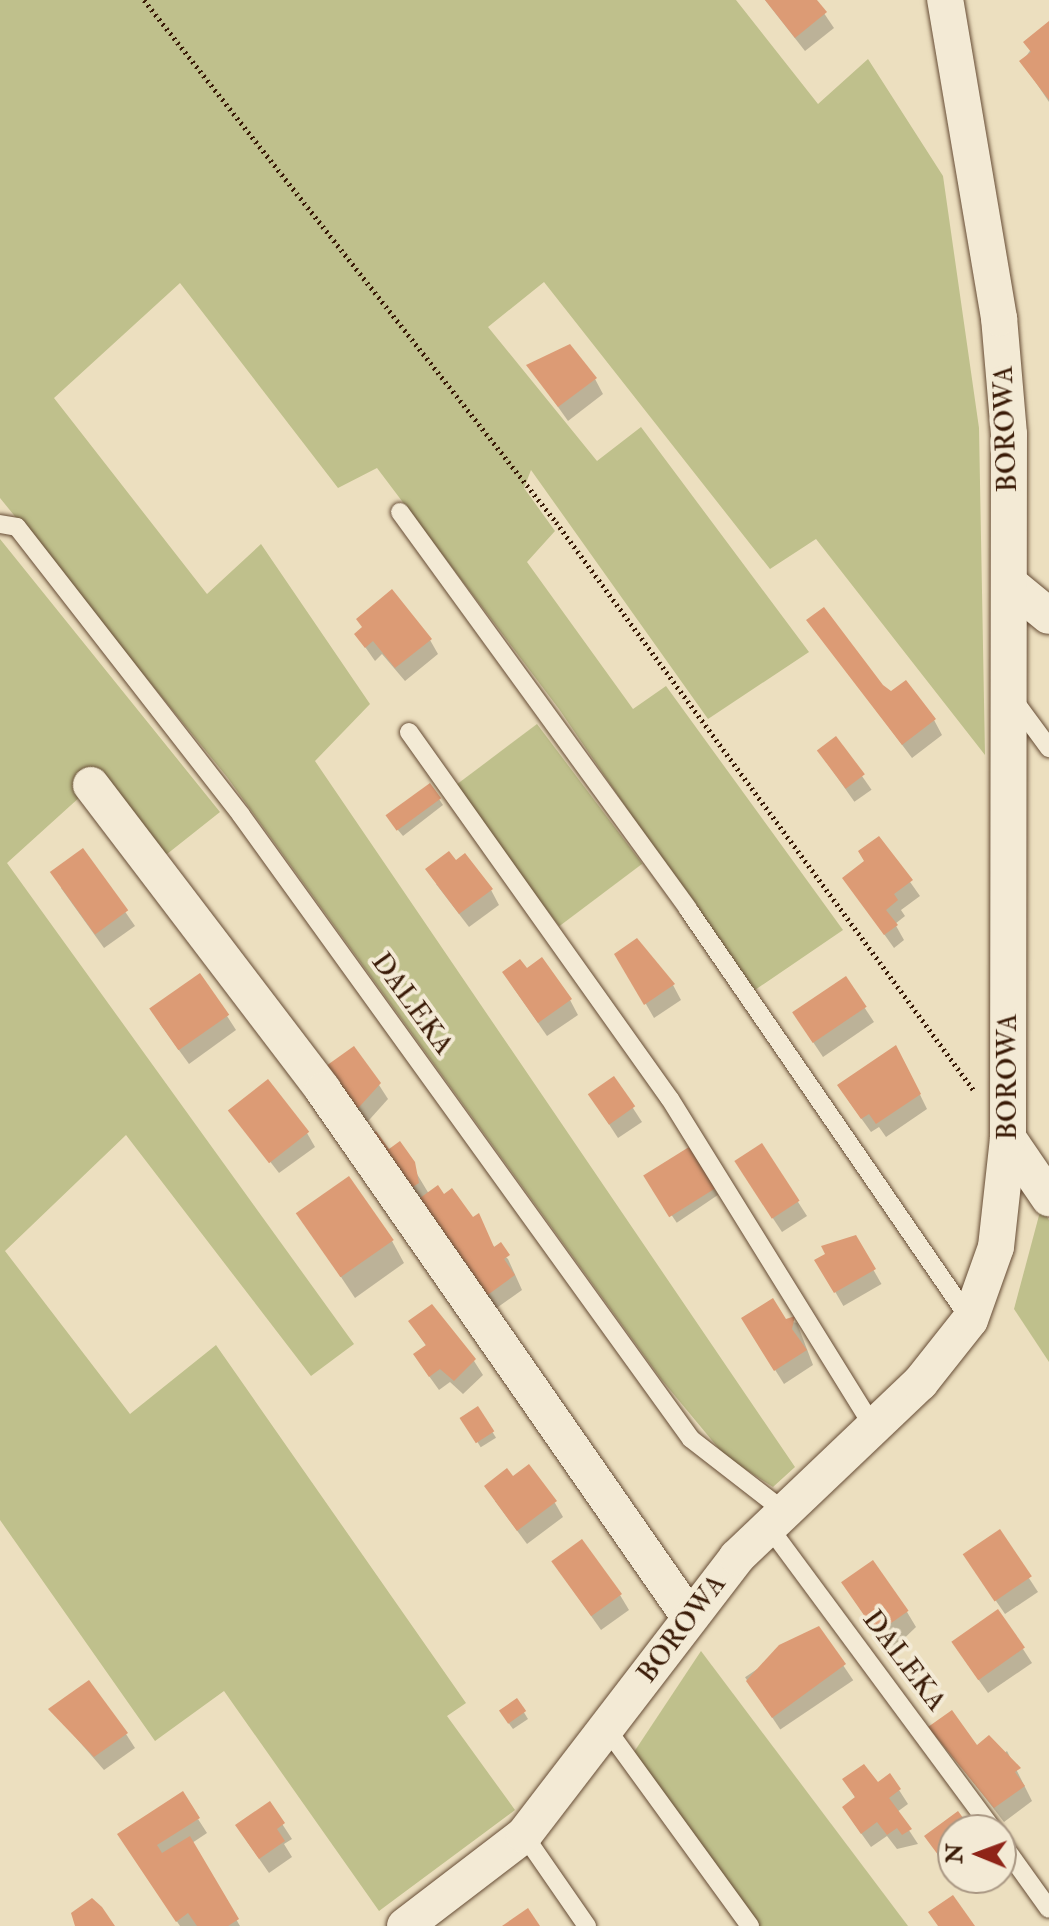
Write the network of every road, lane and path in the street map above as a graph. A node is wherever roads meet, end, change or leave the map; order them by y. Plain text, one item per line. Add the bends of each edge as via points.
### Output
1 (144, 0) edge
2 (945, 0) edge
3 (400, 512) dead end
4 (0, 524) edge
5 (1010, 584) junction
6 (1049, 616) edge
7 (1009, 693) junction
8 (409, 732) dead end
9 (1049, 748) edge
10 (91, 785) dead end
11 (1008, 1138) junction
12 (1049, 1198) edge
13 (970, 1320) junction
14 (875, 1429) junction
15 (777, 1520) junction
16 (688, 1615) junction
17 (609, 1732) junction
18 (982, 1814) edge
19 (524, 1835) junction
20 (1017, 1864) edge
21 (1049, 1909) edge
22 (405, 1926) edge
23 (587, 1926) edge
24 (750, 1926) edge

1 - 11 path via 556,522
2 - 5 street, BOROWA via 1006,373
3 - 13 lane via 748,995
4 - 15 lane, DALEKA via 17,527 241,815 691,1439
5 - 6 street
5 - 7 street, BOROWA
7 - 9 lane
7 - 11 street, BOROWA
8 - 14 lane via 670,1099
10 - 16 street via 323,1090
11 - 12 street
11 - 13 street, BOROWA via 996,1247
13 - 14 street, BOROWA
14 - 15 street, BOROWA
15 - 16 street, BOROWA
15 - 18 lane, DALEKA
16 - 17 street, BOROWA
17 - 19 street, BOROWA
17 - 24 lane
19 - 22 street, BOROWA
19 - 23 lane
20 - 21 lane

